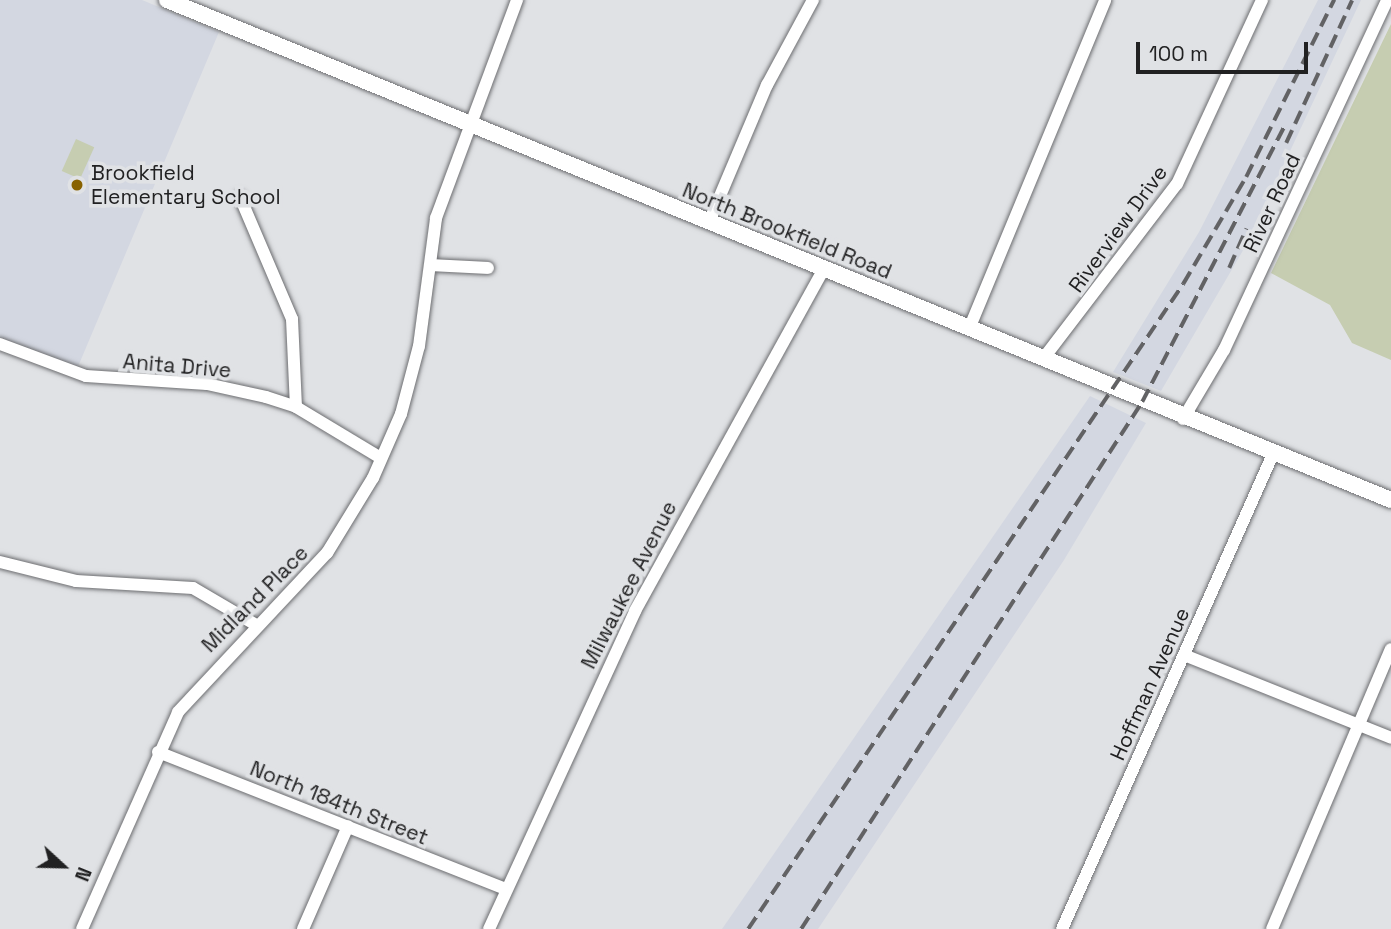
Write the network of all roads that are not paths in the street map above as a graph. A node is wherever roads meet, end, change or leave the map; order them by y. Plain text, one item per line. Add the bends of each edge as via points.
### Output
1 (167, 0) edge
2 (517, 0) edge
3 (813, 0) edge
4 (1105, 0) edge
5 (1262, 0) edge
6 (1387, 0) edge
7 (468, 125) junction
8 (240, 197) dead end
9 (709, 222) junction
10 (431, 265) junction
11 (488, 268) dead end
12 (824, 270) junction
13 (969, 329) junction
14 (0, 344) edge
15 (1043, 359) junction
16 (296, 407) junction
17 (1183, 419) junction
18 (1273, 454) junction
19 (381, 458) junction
20 (1391, 500) edge
21 (0, 562) edge
22 (258, 626) junction
23 (1391, 649) edge
24 (1184, 655) junction
25 (1357, 724) junction
26 (1391, 738) edge
27 (158, 752) junction
28 (348, 826) junction
29 (506, 889) junction
30 (82, 929) edge
31 (303, 929) edge
32 (489, 929) edge
33 (1062, 929) edge
34 (1272, 929) edge

1 - 7 street, North Brookfield Road
2 - 7 street, Midland Place
3 - 9 street via 767,85
4 - 13 street
5 - 15 street, Riverview Drive via 1177,184
6 - 17 street, River Road via 1224,350
7 - 9 street, North Brookfield Road
7 - 10 street, Midland Place via 436,218
8 - 16 street via 292,319 299,365
9 - 12 street, North Brookfield Road
10 - 11 street
10 - 19 street, Midland Place via 407,393
12 - 13 street, North Brookfield Road
12 - 29 street, Milwaukee Avenue via 635,611
13 - 15 street, North Brookfield Road
14 - 16 street, Anita Drive via 86,376 207,384
15 - 17 street, North Brookfield Road
16 - 19 street, Anita Drive
17 - 18 street, North Brookfield Road
18 - 20 street, North Brookfield Road
18 - 24 street, Hoffman Avenue
19 - 22 street, Midland Place via 327,553
21 - 22 street via 76,581 193,588
22 - 27 street, Midland Place via 185,700
23 - 25 street
24 - 25 street
24 - 33 street, Hoffman Avenue
25 - 26 street
25 - 34 street
27 - 28 street, North 184th Street
27 - 30 street, Midland Place
28 - 29 street, North 184th Street
28 - 31 street
29 - 32 street, Milwaukee Avenue

